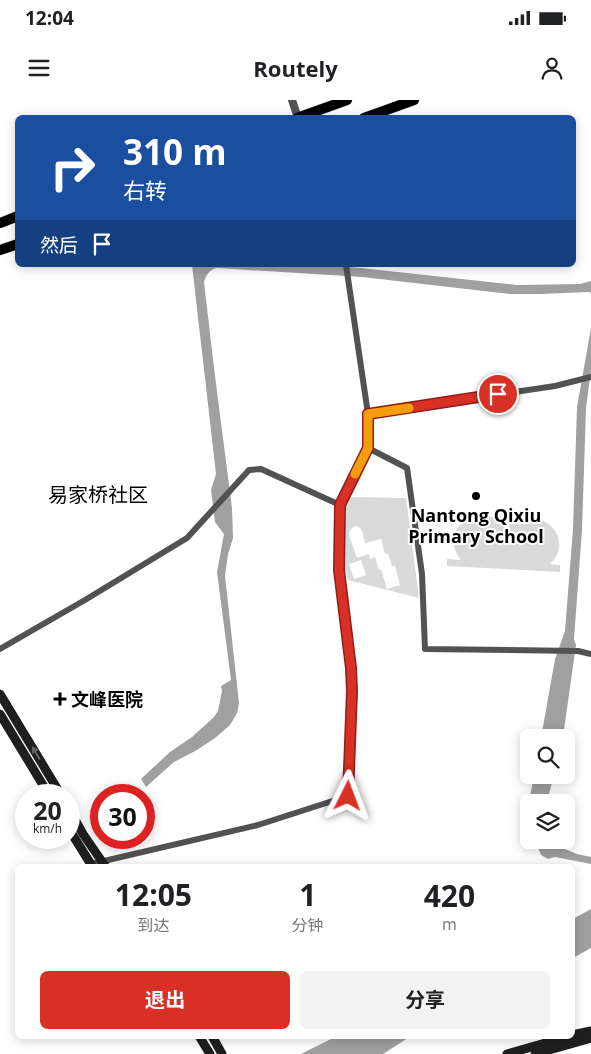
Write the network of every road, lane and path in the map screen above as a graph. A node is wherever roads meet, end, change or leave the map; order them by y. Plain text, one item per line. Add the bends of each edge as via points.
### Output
1 (292, 100) edge
2 (347, 100) edge
3 (414, 100) edge
4 (297, 115) edge
5 (304, 115) edge
6 (372, 115) edge
7 (15, 217) edge
8 (0, 223) edge
9 (15, 245) edge
10 (0, 250) edge
11 (346, 267) edge
12 (591, 377) edge
13 (368, 414) junction
14 (368, 448) junction
15 (340, 505) junction
16 (0, 649) edge
17 (591, 654) edge
18 (0, 694) edge
19 (0, 714) edge
20 (42, 784) edge
21 (54, 784) edge
22 (80, 830) edge
23 (80, 847) edge
24 (90, 864) edge
25 (103, 864) edge
26 (591, 1031) edge
27 (575, 1035) edge
28 (591, 1038) edge
29 (201, 1039) edge
30 (214, 1039) edge
31 (560, 1039) edge
32 (210, 1054) edge
33 (222, 1054) edge
34 (507, 1054) edge
35 (535, 1054) edge

1 - 4 street
2 - 5 main road
3 - 6 main road
7 - 8 main road
9 - 10 main road
11 - 13 street
12 - 13 street via 555,386
13 - 14 street
14 - 15 street
14 - 17 street via 407,468 422,574 426,649 578,651
15 - 16 street via 261,469 249,470 187,538
15 - 25 street via 339,570 352,691 348,796 258,825
21 -> 18 main road
19 - 20 main road
22 - 25 main road
23 - 24 main road
26 - 27 main road
28 - 35 main road
29 - 32 main road
30 - 33 main road
31 - 34 main road

